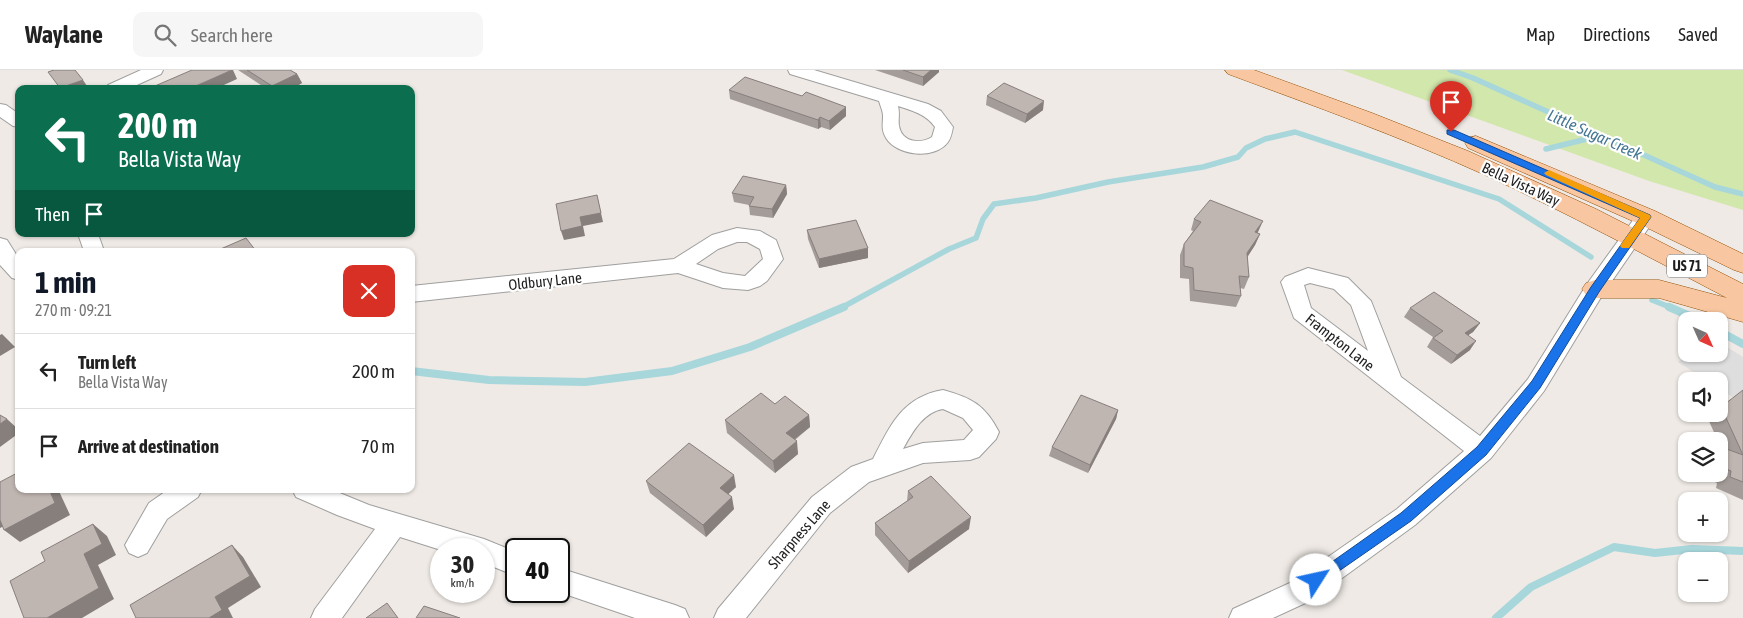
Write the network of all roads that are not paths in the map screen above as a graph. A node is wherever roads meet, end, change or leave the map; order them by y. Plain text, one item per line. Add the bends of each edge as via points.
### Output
1 (155, 70) edge
2 (796, 70) edge
3 (1235, 70) edge
4 (1285, 70) edge
5 (123, 85) edge
6 (887, 98) dead end
7 (0, 109) edge
8 (15, 119) edge
9 (1639, 227) junction
10 (0, 245) edge
11 (1743, 264) edge
12 (679, 266) dead end
13 (15, 268) edge
14 (1595, 289) junction
15 (415, 294) edge
16 (1743, 295) edge
17 (1743, 312) edge
18 (1391, 382) junction
19 (1482, 451) junction
20 (882, 466) dead end
21 (183, 493) edge
22 (313, 493) edge
23 (394, 524) junction
24 (439, 538) edge
25 (138, 545) dead end
26 (570, 584) edge
27 (325, 618) edge
28 (675, 618) edge
29 (728, 618) edge
30 (1243, 618) edge

1 - 5 street
2 - 6 street
3 - 9 main road, Bella Vista Way / US 71 via 1358,114
4 - 9 main road, Bella Vista Way / US 71 via 1425,122 1554,176
7 - 8 street
9 - 11 main road, Bella Vista Way / US 71
9 - 14 street
9 - 16 main road, Bella Vista Way / US 71
10 - 13 street
12 - 15 street, Oldbury Lane
14 - 17 main road via 1659,289
14 - 19 street via 1536,384
18 - 18 street, Frampton Lane via 1302,312 1292,282 1308,276 1341,283 1360,301
18 - 19 street, Frampton Lane
19 - 30 street via 1406,517 1302,591
20 - 29 street, Sharpness Lane via 860,474 821,505
21 - 25 street via 158,511
22 - 23 street
23 - 24 street
23 - 27 street
26 - 28 street

